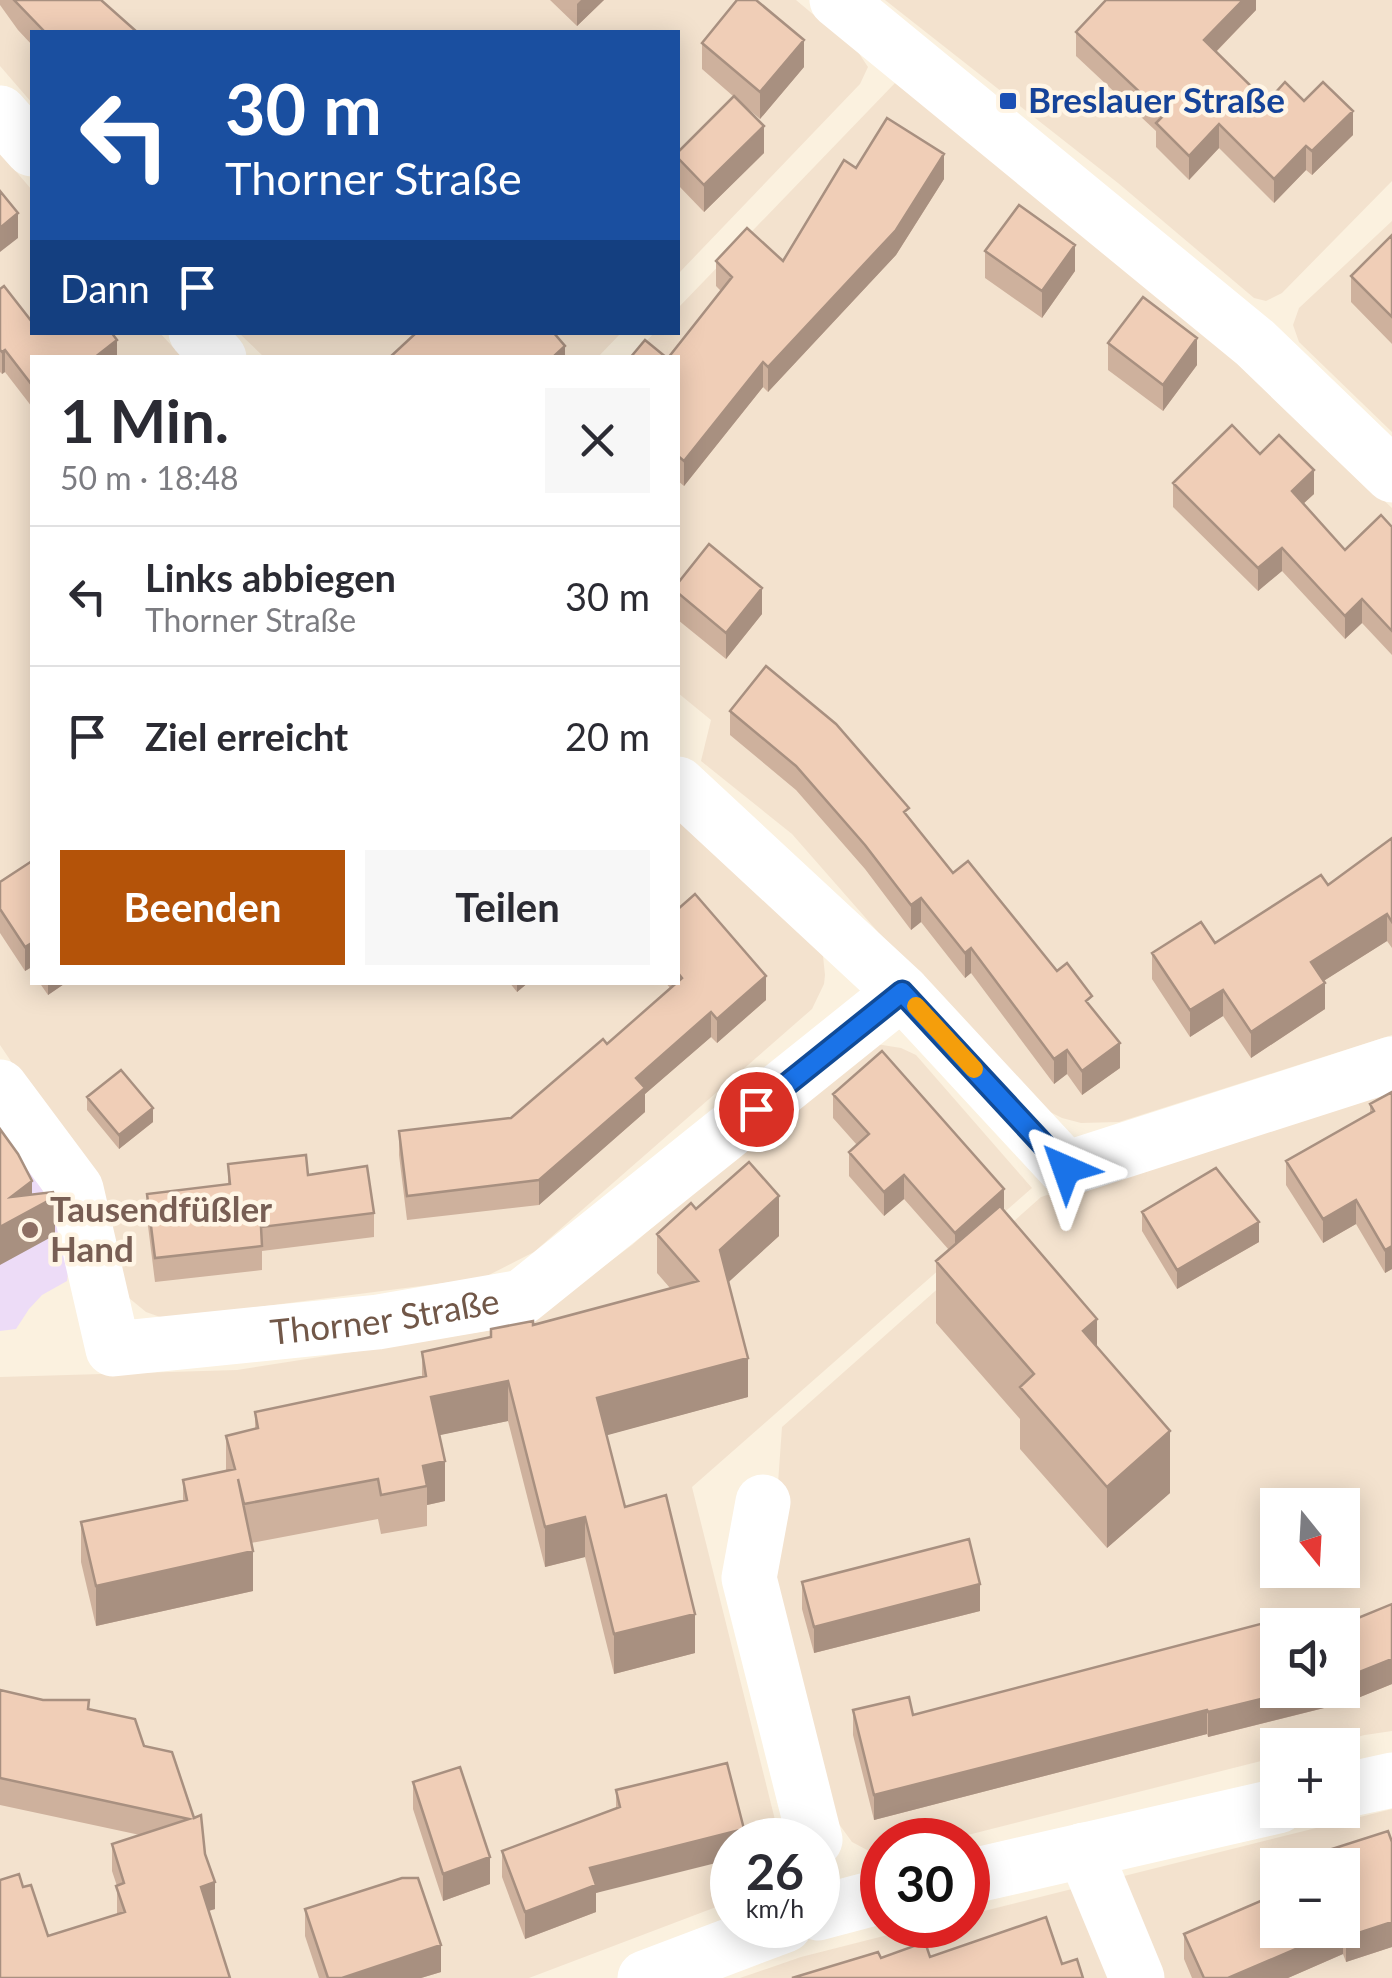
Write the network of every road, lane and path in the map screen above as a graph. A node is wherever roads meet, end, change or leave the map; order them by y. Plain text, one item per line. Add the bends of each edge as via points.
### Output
1 (837, 0) edge
2 (0, 113) edge
3 (30, 148) edge
4 (199, 335) edge
5 (216, 355) edge
6 (1392, 475) edge
7 (680, 786) edge
8 (902, 992) junction
9 (1392, 1064) edge
10 (0, 1087) edge
11 (763, 1502) dead end
12 (1392, 1780) edge
13 (1360, 1787) edge
14 (1260, 1810) edge
15 (809, 1818) edge
16 (1084, 1850) junction
17 (990, 1871) edge
18 (726, 1948) edge
19 (644, 1978) edge
20 (1137, 1978) edge

1 - 6 street via 1255,344
2 - 3 street
4 - 5 street
7 - 8 street
8 - 9 street via 1066,1169
8 - 10 street, Thorner Straße via 522,1297 378,1322 113,1349 76,1189
11 - 15 street via 749,1578
12 - 13 street
14 - 16 street
16 - 17 street
16 - 20 street
18 - 19 street

